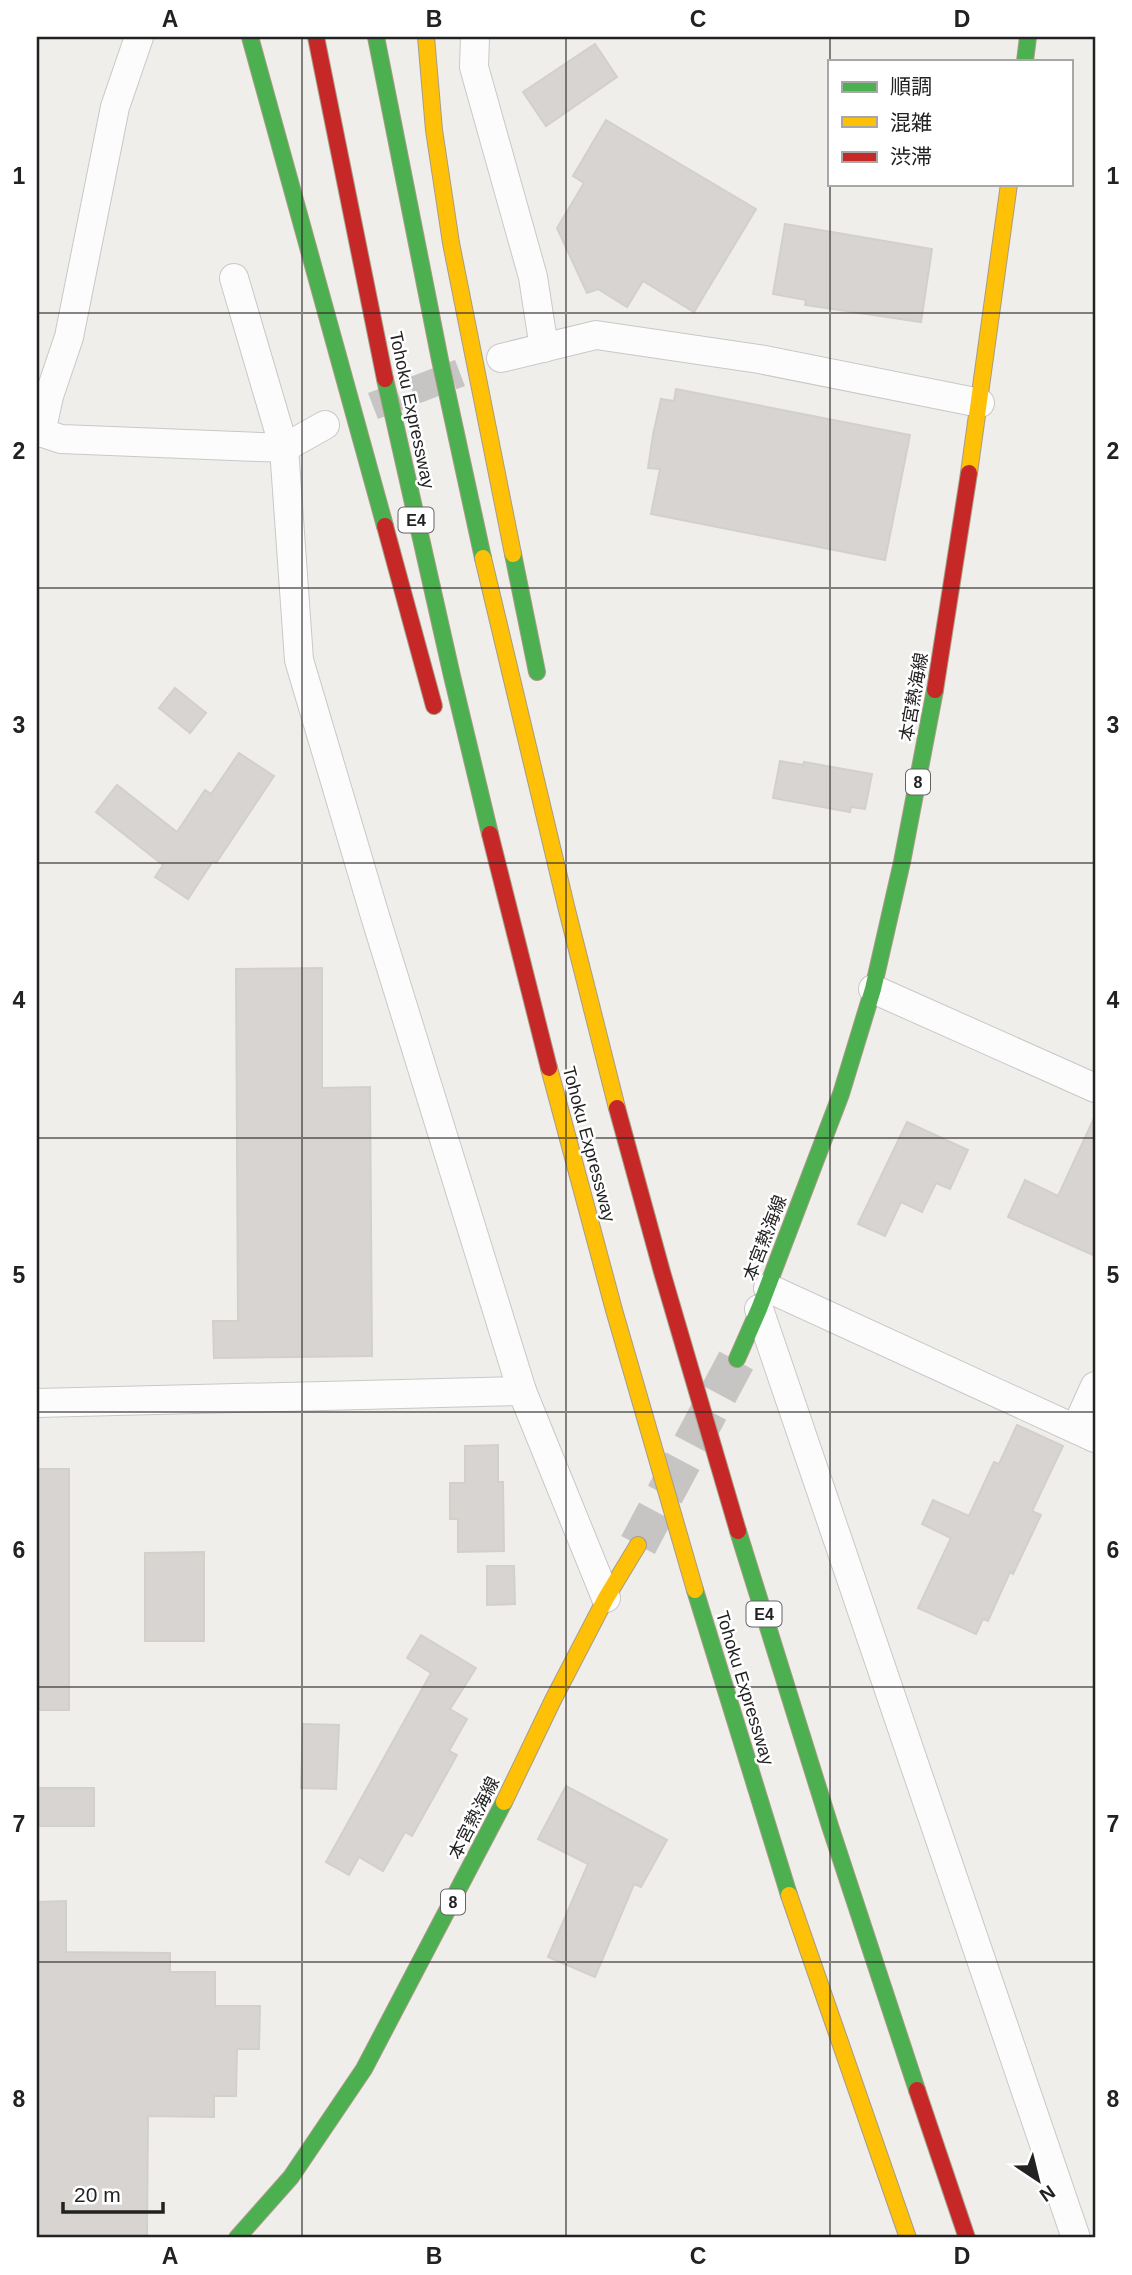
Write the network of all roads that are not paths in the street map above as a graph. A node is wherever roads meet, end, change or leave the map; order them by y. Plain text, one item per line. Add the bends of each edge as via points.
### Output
1 (139, 37) edge
2 (250, 37) edge
3 (316, 37) edge
4 (376, 37) edge
5 (426, 37) edge
6 (475, 37) edge
7 (1028, 37) edge
8 (1025, 60) edge
9 (1009, 186) edge
10 (234, 278) dead end
11 (544, 348) junction
12 (500, 358) dead end
13 (980, 403) junction
14 (325, 425) dead end
15 (39, 432) edge
16 (284, 448) junction
17 (540, 691) dead end
18 (438, 720) dead end
19 (468, 809) dead end
20 (564, 828) dead end
21 (586, 982) junction
22 (873, 989) junction
23 (531, 1000) junction
24 (1095, 1088) edge
25 (764, 1298) junction
26 (737, 1359) tunnel mouth
27 (1095, 1387) edge
28 (522, 1391) junction
29 (37, 1403) edge
30 (1086, 1433) edge
31 (638, 1545) tunnel mouth
32 (606, 1598) junction
33 (237, 2238) edge
34 (908, 2238) edge
35 (967, 2238) edge
36 (1076, 2238) edge

1 - 15 street via 116,107 69,337
2 - 18 main road
3 - 23 main road, Tohoku Expressway / E4 via 391,410
4 - 21 main road, Tohoku Expressway / E4 via 479,541
5 - 17 main road via 451,243
6 - 11 street via 474,67 533,277
7 - 8 main road
9 - 13 main road, 本宮熱海線 / 8
10 - 16 street
11 - 12 street
11 - 13 street via 596,335 759,359
13 - 22 main road, 本宮熱海線 / 8 via 930,723
14 - 16 street
15 - 16 street via 61,439
16 - 28 street via 299,660
19 - 23 main road
20 - 21 main road
21 - 35 main road, Tohoku Expressway / E4 via 685,1350 792,1709
22 - 24 street
22 - 25 main road, 本宮熱海線 / 8 via 841,1094
23 - 34 main road, Tohoku Expressway / E4 via 635,1385 737,1731
25 - 26 main road, 本宮熱海線 / 8
25 - 30 street
25 - 36 street
27 - 30 street
28 - 29 street
28 - 32 street
31 - 32 main road, 本宮熱海線 / 8
32 - 33 main road, 本宮熱海線 / 8 via 364,2069 291,2177

